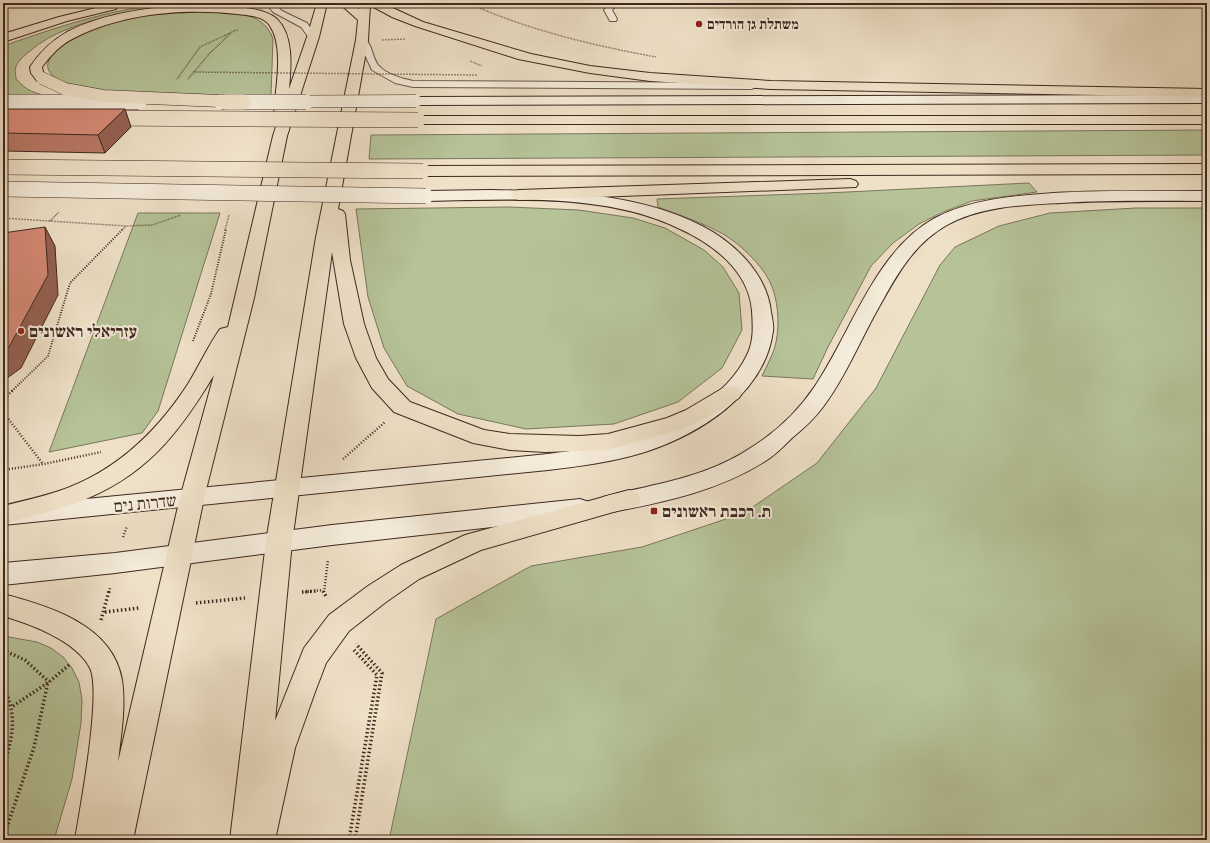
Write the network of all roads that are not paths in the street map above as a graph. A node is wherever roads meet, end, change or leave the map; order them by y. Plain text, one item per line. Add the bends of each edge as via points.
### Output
1 (141, 3) edge
2 (270, 3) edge
3 (322, 3) edge
4 (344, 3) edge
5 (365, 3) edge
6 (374, 3) edge
7 (614, 3) edge
8 (363, 18) junction
9 (613, 19) dead end
10 (313, 37) junction
11 (3, 38) edge
12 (362, 40) junction
13 (829, 87) junction
14 (1207, 93) edge
15 (1207, 99) edge
16 (3, 102) edge
17 (243, 102) junction
18 (83, 118) edge
19 (1207, 120) edge
20 (280, 136) junction
21 (3, 167) edge
22 (1205, 169) edge
23 (335, 185) junction
24 (3, 189) edge
25 (519, 195) junction
26 (1207, 196) edge
27 (245, 298) junction
28 (731, 393) junction
29 (288, 489) junction
30 (192, 498) junction
31 (629, 500) junction
32 (3, 516) edge
33 (278, 542) junction
34 (179, 555) junction
35 (3, 574) edge
36 (3, 605) edge
37 (92, 840) edge
38 (116, 840) edge
39 (247, 840) edge
40 (259, 840) edge

1 - 11 main road via 63,19
2 - 10 lane via 278,12 302,24
3 - 10 main road
4 - 8 main road
5 - 8 main road
6 - 13 main road via 402,18 429,28 531,58 579,67 625,75 703,82
7 - 9 lane via 608,10
8 - 12 main road
10 - 20 main road
12 - 13 lane via 375,68 398,81 413,84
12 - 23 main road
13 - 14 main road
15 - 17 main road, bridge
16 - 17 main road, bridge
17 - 20 main road, bridge via 99,96 65,90 53,85 37,73 36,67 43,55 52,47 82,30 109,21 178,9 220,8 258,13 272,19 280,31 284,59
18 - 19 main road, bridge
20 - 27 main road
21 - 22 main road, bridge via 423,171
22 - 25 main road
23 - 28 main road via 341,260 354,324 366,358 379,383 402,408 481,437 510,442 579,444 608,442 674,424
23 - 29 main road
24 - 25 main road, שדרות נים, bridge via 426,196
25 - 28 main road, שדרות נים via 635,208 684,224 736,258 758,289 763,311 764,334 756,358 742,382
26 - 31 main road via 1104,196 1026,200 988,205 945,221 925,232 904,252 887,275 832,376 814,403 790,428 759,454 722,474 653,496
27 - 30 main road
27 - 32 main road via 218,351 183,407 157,441 128,465 99,483 68,497
28 - 29 main road, שדרות נים via 707,413 661,437 637,446 595,456
29 - 30 main road, שדרות נים
29 - 33 main road
30 - 32 main road, שדרות נים
30 - 34 main road
31 - 33 main road via 576,509
31 - 40 main road via 474,542 410,572 376,594 337,626 314,657 300,692 280,748
33 - 34 main road
33 - 39 main road
34 - 35 main road
34 - 38 main road
36 - 37 main road via 30,612 58,624 90,647 103,664 109,689

